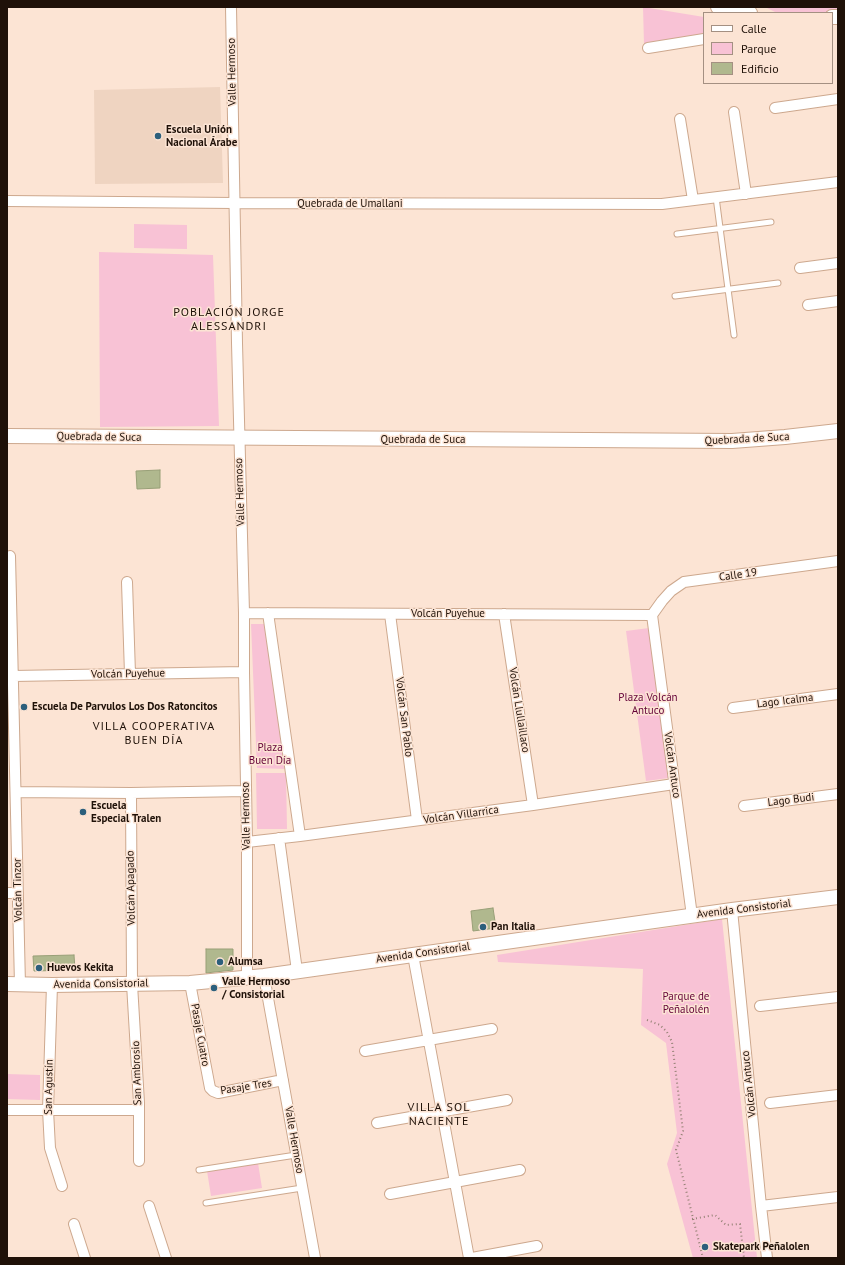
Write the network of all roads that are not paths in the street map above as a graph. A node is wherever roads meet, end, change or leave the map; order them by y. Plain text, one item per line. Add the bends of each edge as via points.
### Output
1 (231, 7) edge
2 (718, 7) edge
3 (744, 12) edge
4 (703, 39) edge
5 (648, 48) dead end
6 (838, 99) edge
7 (775, 108) dead end
8 (734, 112) dead end
9 (680, 119) dead end
10 (838, 182) edge
11 (746, 194) junction
12 (716, 197) junction
13 (693, 200) junction
14 (7, 201) edge
15 (234, 203) junction
16 (771, 222) dead end
17 (720, 228) junction
18 (676, 234) dead end
19 (838, 263) edge
20 (800, 268) dead end
21 (778, 283) dead end
22 (728, 290) junction
23 (675, 296) dead end
24 (838, 302) edge
25 (808, 305) dead end
26 (734, 335) dead end
27 (838, 431) edge
28 (7, 436) edge
29 (239, 438) junction
30 (10, 556) dead end
31 (838, 561) edge
32 (126, 582) dead end
33 (9, 589) edge
34 (244, 613) junction
35 (268, 613) junction
36 (390, 614) junction
37 (504, 614) junction
38 (652, 615) junction
39 (10, 661) edge
40 (244, 672) junction
41 (130, 674) junction
42 (13, 676) junction
43 (838, 694) edge
44 (732, 708) dead end
45 (11, 741) edge
46 (674, 784) junction
47 (246, 791) junction
48 (16, 792) junction
49 (131, 793) junction
50 (838, 794) edge
51 (533, 805) junction
52 (744, 806) dead end
53 (12, 817) edge
54 (417, 820) junction
55 (300, 836) junction
56 (279, 838) junction
57 (247, 842) junction
58 (7, 893) edge
59 (18, 893) junction
60 (838, 897) edge
61 (732, 910) junction
62 (692, 916) junction
63 (413, 955) junction
64 (297, 971) junction
65 (264, 976) junction
66 (247, 977) junction
67 (190, 983) junction
68 (132, 984) junction
69 (14, 985) edge
70 (52, 985) junction
71 (838, 997) edge
72 (760, 1006) dead end
73 (492, 1029) dead end
74 (429, 1040) junction
75 (365, 1051) dead end
76 (283, 1080) junction
77 (210, 1088) joint
78 (838, 1095) edge
79 (507, 1100) dead end
80 (770, 1103) dead end
81 (7, 1110) edge
82 (48, 1110) junction
83 (138, 1110) junction
84 (442, 1111) junction
85 (377, 1123) dead end
86 (296, 1155) junction
87 (139, 1161) dead end
88 (199, 1170) dead end
89 (520, 1170) dead end
90 (454, 1182) junction
91 (62, 1186) dead end
92 (302, 1188) junction
93 (390, 1194) dead end
94 (838, 1197) edge
95 (206, 1203) dead end
96 (149, 1206) dead end
97 (761, 1206) junction
98 (74, 1224) dead end
99 (537, 1246) dead end
100 (85, 1258) edge
101 (166, 1258) edge
102 (315, 1258) edge
103 (468, 1258) edge
104 (472, 1258) edge
105 (767, 1258) edge

1 - 15 street, Valle Hermoso
2 - 3 street
4 - 5 street
6 - 7 street
8 - 11 street
9 - 13 street
10 - 11 street, Quebrada de Umallani
11 - 12 street, Quebrada de Umallani
12 - 13 street, Quebrada de Umallani
12 - 17 lane
13 - 15 street, Quebrada de Umallani via 662,204
14 - 15 street, Quebrada de Umallani
15 - 29 street, Valle Hermoso
16 - 17 lane
17 - 18 lane
17 - 22 lane
19 - 20 street
21 - 22 lane
22 - 23 lane
22 - 26 lane
24 - 25 street
27 - 29 street, Quebrada de Suca via 732,441
28 - 29 street, Quebrada de Suca
29 - 34 street, Valle Hermoso
30 - 33 street, Volcán Tinzor
31 - 38 street, Calle 19 via 684,582 671,591
32 - 41 street
33 - 39 street, Volcán Tinzor
34 - 35 street, Volcán Puyehue
34 - 40 street, Valle Hermoso
35 - 36 street, Volcán Puyehue
35 - 55 street
36 - 37 street, Volcán Puyehue
36 - 54 street, Volcán San Pablo
37 - 38 street, Volcán Puyehue
37 - 51 street, Volcán Llullaillaco
38 - 46 street, Volcán Antuco
39 - 42 street, Volcán Tinzor
40 - 41 street, Volcán Puyehue
40 - 47 street, Valle Hermoso
41 - 42 street, Volcán Puyehue
42 - 45 street, Volcán Tinzor
43 - 44 street, Lago Icalma
45 - 48 street, Volcán Tinzor
46 - 51 street, Volcán Villarrica
46 - 62 street, Volcán Antuco
47 - 49 street
47 - 57 street, Valle Hermoso
48 - 49 street
48 - 53 street, Volcán Tinzor
49 - 68 street, Volcán Apagado
50 - 52 street, Lago Budi
51 - 54 street, Volcán Villarrica
53 - 59 street, Volcán Tinzor
54 - 55 street, Volcán Villarrica
55 - 56 street, Volcán Villarrica
56 - 57 street, Volcán Villarrica
56 - 64 street
57 - 66 street, Valle Hermoso
58 - 59 street
59 - 69 street, Volcán Tinzor
60 - 61 street, Avenida Consistorial
61 - 62 street, Avenida Consistorial
61 - 97 street, Volcán Antuco
62 - 63 street, Avenida Consistorial
63 - 64 street, Avenida Consistorial
63 - 74 street
64 - 65 street, Avenida Consistorial
65 - 66 street, Avenida Consistorial
65 - 76 street, Valle Hermoso
66 - 67 street, Avenida Consistorial
67 - 68 street, Avenida Consistorial
67 - 77 street, Pasaje Cuatro
68 - 70 street, Avenida Consistorial
68 - 83 street, San Ambrosio
69 - 70 street, Avenida Consistorial
70 - 82 street, San Agustín
71 - 72 street
73 - 74 street
74 - 75 street
74 - 84 street
76 - 77 street, Pasaje Tres via 218,1093
76 - 86 street, Valle Hermoso
78 - 80 street
79 - 84 street
81 - 82 street
82 - 83 street
82 - 91 street, San Agustín via 50,1148
83 - 87 street, San Ambrosio
84 - 85 street
84 - 90 street
86 - 88 lane
86 - 92 street, Valle Hermoso
89 - 90 street
90 - 93 street
90 - 103 street
92 - 95 lane
92 - 102 street, Valle Hermoso
94 - 97 street
96 - 101 street
97 - 105 street, Volcán Antuco
98 - 100 street
99 - 104 street

